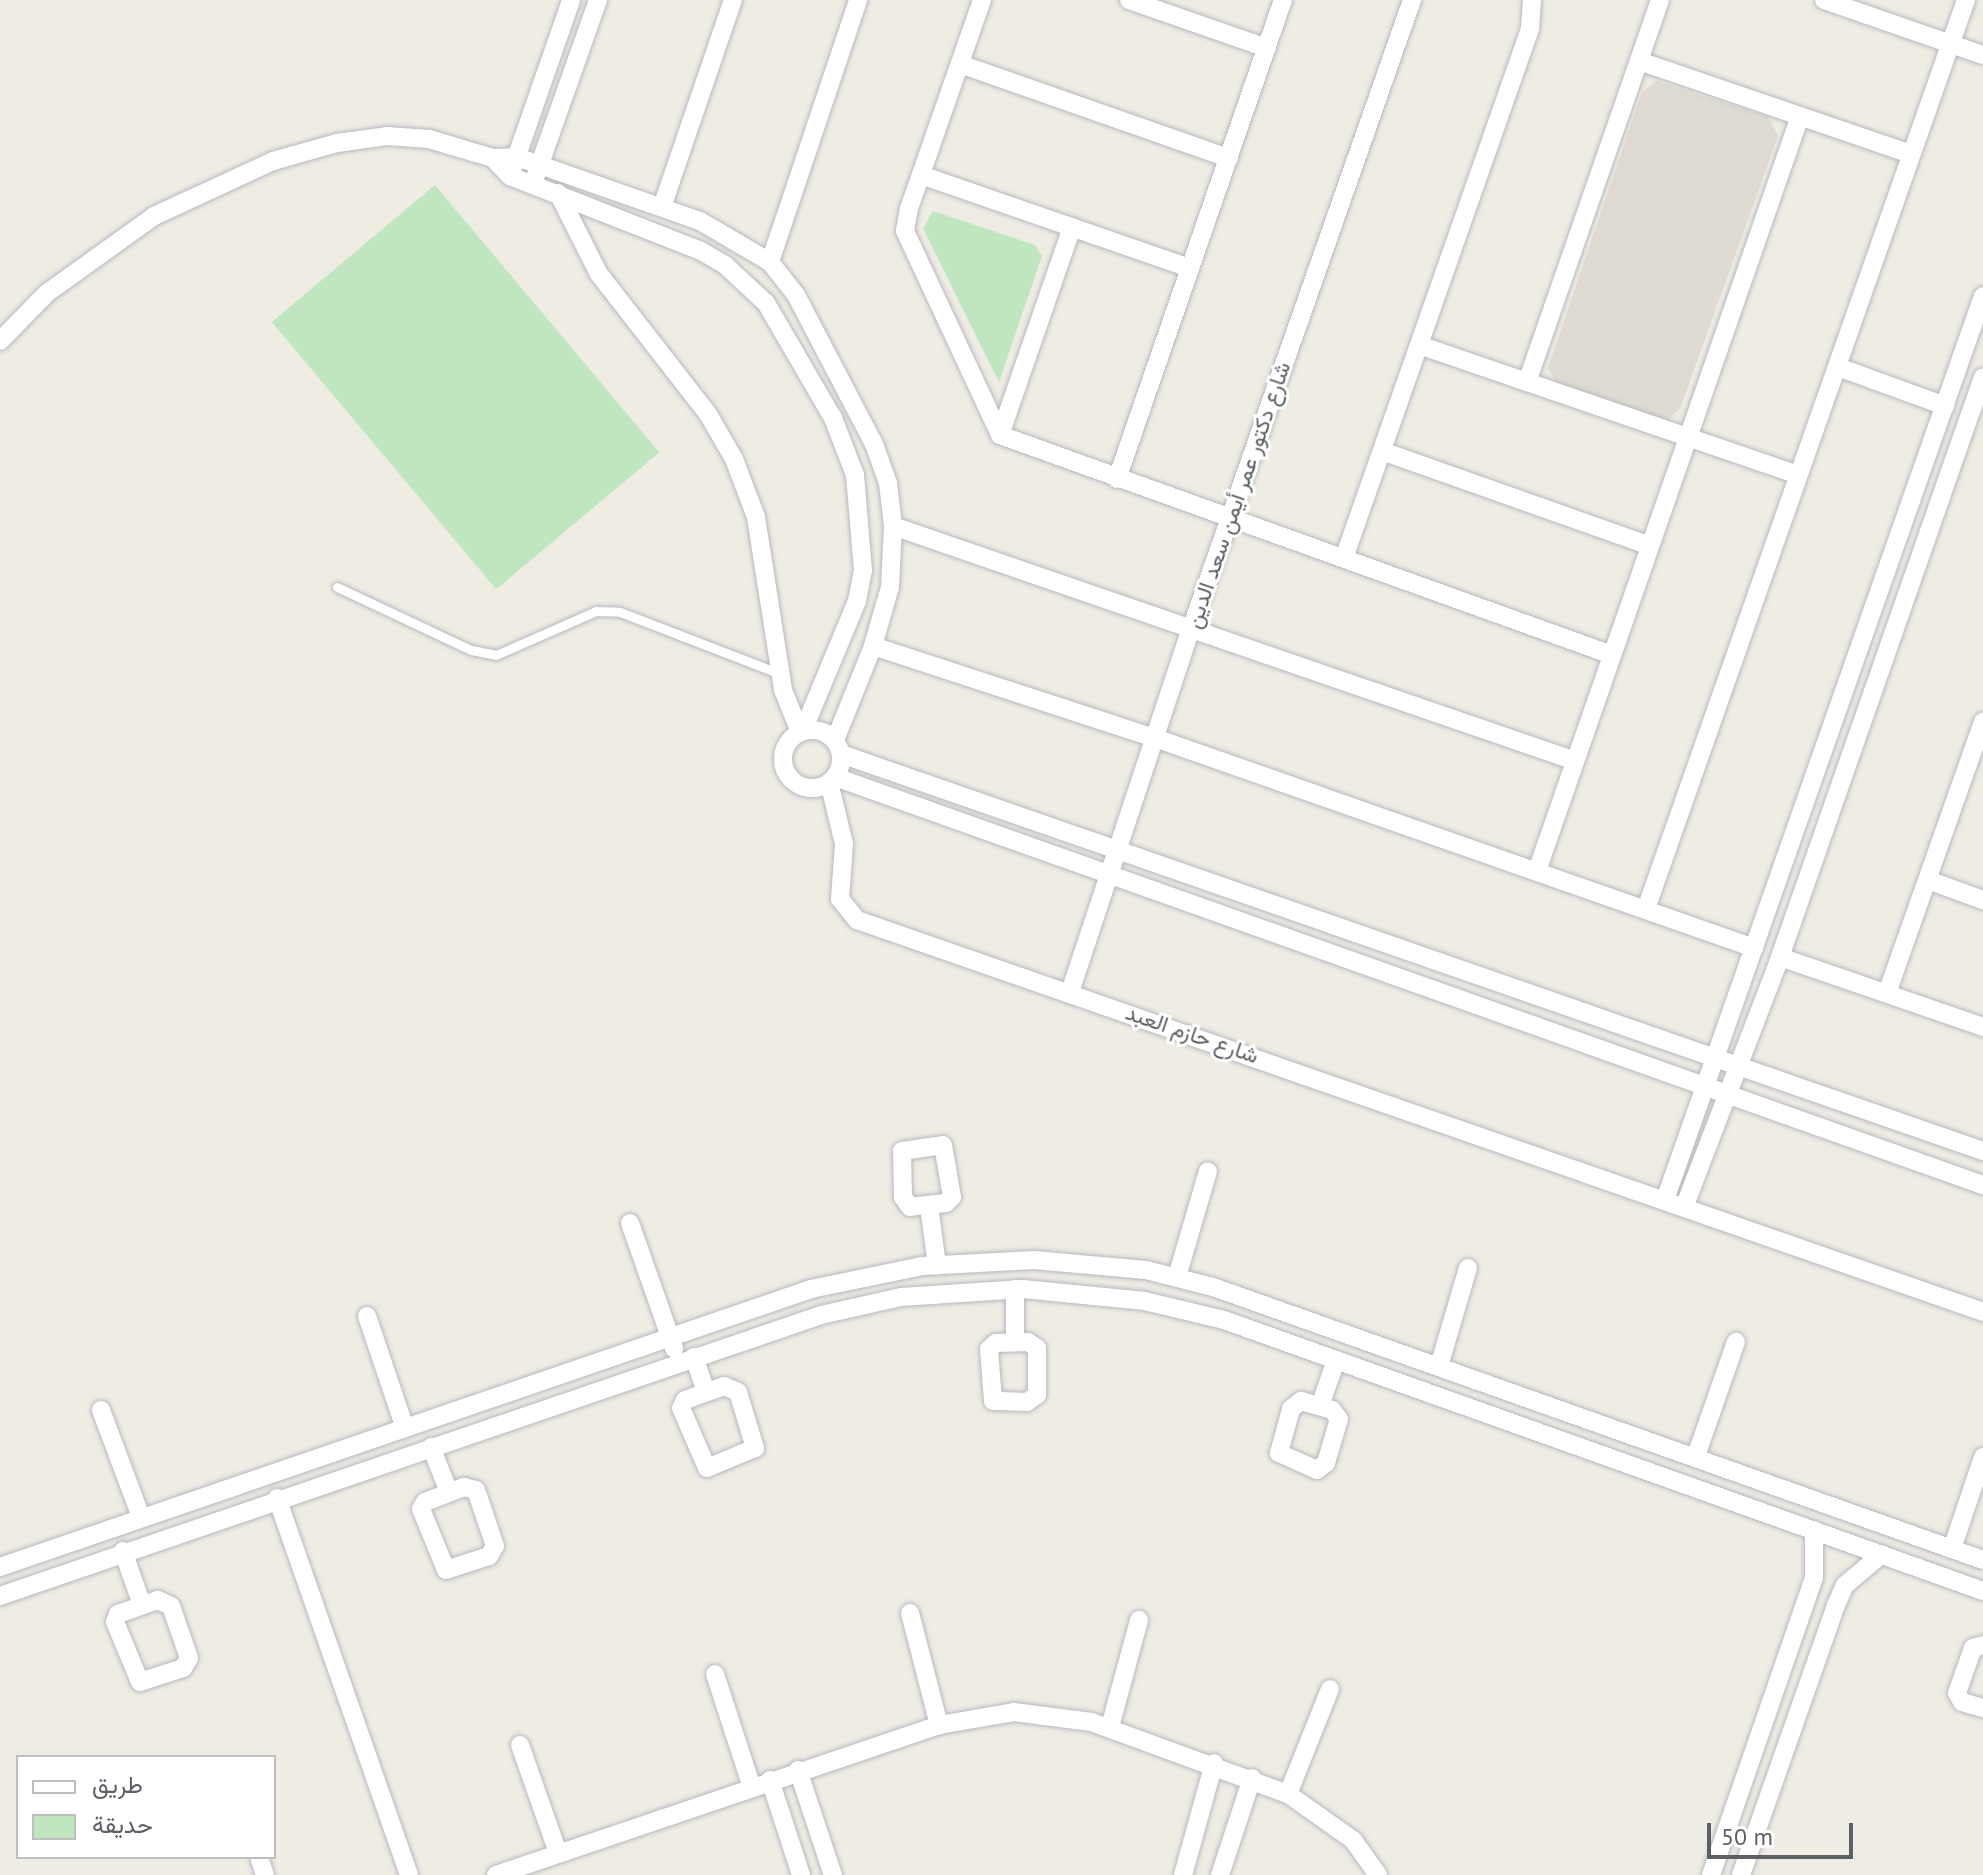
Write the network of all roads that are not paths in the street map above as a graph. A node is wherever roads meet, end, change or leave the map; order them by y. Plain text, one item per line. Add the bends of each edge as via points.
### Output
1 (571, 0) edge
2 (598, 0) edge
3 (733, 0) edge
4 (858, 0) edge
5 (982, 0) edge
6 (1129, 0) edge
7 (1283, 0) edge
8 (1412, 0) edge
9 (1532, 0) edge
10 (1660, 0) edge
11 (1824, 0) edge
12 (1966, 0) edge
13 (1849, 4) edge
14 (1950, 44) junction
15 (1267, 48) junction
16 (1983, 55) edge
17 (1639, 61) junction
18 (960, 64) junction
19 (1800, 116) junction
20 (1911, 154) junction
21 (517, 157) junction
22 (493, 158) junction
23 (1229, 158) junction
24 (540, 165) junction
25 (921, 175) junction
26 (510, 176) junction
27 (533, 185) junction
28 (558, 193) junction
29 (662, 207) junction
30 (1072, 227) junction
31 (770, 262) junction
32 (1190, 268) junction
33 (1983, 296) edge
34 (0, 340) edge
35 (1419, 345) junction
36 (1838, 367) junction
37 (1983, 377) edge
38 (1527, 382) junction
39 (1945, 406) junction
40 (1976, 418) edge
41 (1000, 435) junction
42 (1688, 438) junction
43 (1382, 451) junction
44 (1798, 475) junction
45 (1117, 479) junction
46 (1229, 519) junction
47 (893, 526) junction
48 (1650, 546) junction
49 (1344, 558) junction
50 (337, 587) dead end
51 (1191, 629) junction
52 (873, 646) junction
53 (1612, 655) junction
54 (781, 674) junction
55 (1983, 722) edge
56 (801, 731) junction
57 (1155, 738) junction
58 (838, 747) junction
59 (1575, 761) junction
60 (832, 780) junction
61 (1117, 851) junction
62 (1537, 871) junction
63 (1109, 874) junction
64 (1928, 880) junction
65 (1983, 900) edge
66 (1646, 909) junction
67 (1754, 948) junction
68 (1780, 957) junction
69 (1070, 992) junction
70 (1887, 993) junction
71 (1983, 1027) edge
72 (1714, 1061) junction
73 (1736, 1065) junction
74 (1705, 1085) junction
75 (1726, 1093) junction
76 (1983, 1151) edge
77 (1208, 1171) dead end
78 (1983, 1185) edge
79 (1665, 1200) junction
80 (1685, 1205) junction
81 (929, 1206) dead end
82 (630, 1223) dead end
83 (937, 1265) junction
84 (1468, 1268) dead end
85 (1177, 1277) junction
86 (1015, 1289) junction
87 (1983, 1312) edge
88 (367, 1316) dead end
89 (670, 1337) junction
90 (1015, 1342) dead end
91 (1736, 1342) dead end
92 (687, 1359) junction
93 (1336, 1360) junction
94 (1440, 1363) junction
95 (706, 1391) junction
96 (1545, 1402) junction
97 (1320, 1406) dead end
98 (101, 1410) dead end
99 (405, 1428) junction
100 (1536, 1431) junction
101 (431, 1447) junction
102 (1696, 1456) junction
103 (1983, 1457) edge
104 (449, 1492) junction
105 (277, 1498) junction
106 (141, 1517) junction
107 (1814, 1530) junction
108 (1952, 1549) junction
109 (123, 1551) junction
110 (1882, 1554) junction
111 (1983, 1560) edge
112 (0, 1567) edge
113 (1983, 1591) edge
114 (0, 1596) edge
115 (142, 1605) junction
116 (910, 1613) dead end
117 (1139, 1620) dead end
118 (1983, 1645) edge
119 (715, 1674) dead end
120 (1330, 1689) dead end
121 (1983, 1708) edge
122 (939, 1725) junction
123 (1110, 1727) junction
124 (520, 1745) dead end
125 (1214, 1763) junction
126 (798, 1770) junction
127 (1746, 1771) junction
128 (1252, 1778) junction
129 (770, 1780) junction
130 (1775, 1780) junction
131 (751, 1785) junction
132 (1288, 1794) junction
133 (558, 1853) junction
134 (533, 1869) edge
135 (409, 1875) edge
136 (499, 1875) edge
137 (801, 1875) edge
138 (833, 1875) edge
139 (1183, 1875) edge
140 (1220, 1875) edge
141 (1378, 1875) edge
142 (1711, 1875) edge
143 (1741, 1875) edge

1 - 21 street
2 - 24 street
3 - 29 street
4 - 31 street
5 - 18 street
6 - 15 street
7 - 15 street
8 - 46 street, شارع دكتور عمر أيمن سعد الدين
9 - 35 street via 1530,29
10 - 17 street
11 - 13 street
12 - 14 street
13 - 14 street
14 - 16 street
14 - 20 street
15 - 23 street
17 - 19 street
17 - 38 street
18 - 23 street
18 - 25 street
19 - 20 street
19 - 42 street
20 - 36 street
21 - 22 street
21 - 24 street
21 - 26 street
22 - 26 street
22 - 34 street via 429,139 387,136 273,161 212,185 121,237 47,293
23 - 32 street
24 - 27 street
24 - 29 street
25 - 30 street
25 - 41 street via 906,219 908,242
26 - 27 street
27 - 28 street
28 - 54 street via 599,274 708,414 734,459 756,517
28 - 56 street via 701,251 747,283 793,345 845,445 862,507 863,570 857,601
29 - 31 street via 737,239
30 - 32 street
30 - 41 street
31 - 47 street via 802,306 874,444 888,483
32 - 45 street
33 - 39 street
35 - 38 street
35 - 43 street
36 - 39 street
36 - 44 street
37 - 40 street
38 - 42 street
39 - 67 street
40 - 68 street
41 - 45 street
42 - 44 street
42 - 48 street
43 - 48 street
43 - 49 street
44 - 66 street
45 - 46 street
46 - 49 street
46 - 51 street, شارع دكتور عمر أيمن سعد الدين
47 - 51 street
47 - 52 street via 890,587
48 - 53 street
49 - 53 street
50 - 54 lane via 471,650 496,655 522,648 596,611 620,612
51 - 57 street, شارع دكتور عمر أيمن سعد الدين
51 - 59 street
52 - 57 street
52 - 58 street
53 - 59 street
54 - 56 street
55 - 64 street
56 - 58 street via 814,729
56 - 60 street via 785,746 787,775 803,787
57 - 61 street, شارع دكتور عمر أيمن سعد الدين
57 - 62 street
58 - 60 street
58 - 61 street
59 - 62 street
60 - 63 street
60 - 69 street, شارع حازم العبد via 842,833 840,899 845,912
61 - 63 street, شارع دكتور عمر أيمن سعد الدين
61 - 72 street
62 - 66 street
63 - 69 street, شارع دكتور عمر أيمن سعد الدين
63 - 74 street
64 - 65 street
64 - 70 street
66 - 67 street
67 - 72 street
68 - 70 street
68 - 73 street
69 - 79 street, شارع حازم العبد
70 - 71 street
72 - 73 street
72 - 74 street
73 - 75 street
73 - 76 street
74 - 75 street
74 - 79 street
75 - 78 street
75 - 80 street
77 - 85 street
79 - 80 street, شارع حازم العبد
80 - 87 street, شارع حازم العبد
81 - 83 street
82 - 89 street
83 - 85 street via 1072,1262
83 - 89 street via 811,1289
84 - 94 street
85 - 94 street
86 - 90 street
86 - 92 street via 942,1292 861,1305
86 - 93 street via 1145,1301 1224,1320
88 - 99 street
89 - 92 street
89 - 99 street
91 - 102 street
92 - 95 street
92 - 101 street
93 - 97 street
93 - 100 street
94 - 96 street
95 - 95 street via 685,1400 681,1408 707,1468 749,1455 755,1445 736,1389 728,1385
96 - 100 street
96 - 102 street
98 - 106 street
99 - 106 street
100 - 107 street
101 - 104 street
101 - 105 street
102 - 108 street
103 - 108 street
104 - 104 street via 421,1509 446,1570 489,1556 495,1546 476,1490 468,1486
105 - 109 street
105 - 135 street
106 - 112 street
107 - 110 street
107 - 127 street via 1814,1577
108 - 111 street
109 - 114 street
109 - 115 street
110 - 113 street
110 - 130 street via 1845,1585
115 - 115 street via 118,1614 115,1622 140,1682 183,1668 189,1658 169,1602
116 - 122 street
117 - 123 street
118 - 121 street via 1973,1648 1957,1693 1962,1702
119 - 131 street
120 - 132 street
122 - 123 street via 1014,1712 1066,1716
122 - 126 street
123 - 125 street
124 - 133 street
125 - 128 street
125 - 139 street
126 - 129 street
126 - 138 street
127 - 130 street
127 - 142 street
128 - 132 street
128 - 140 street
129 - 131 street
129 - 137 street
130 - 143 street
131 - 133 street
132 - 141 street via 1353,1840
133 - 134 street
134 - 136 street

